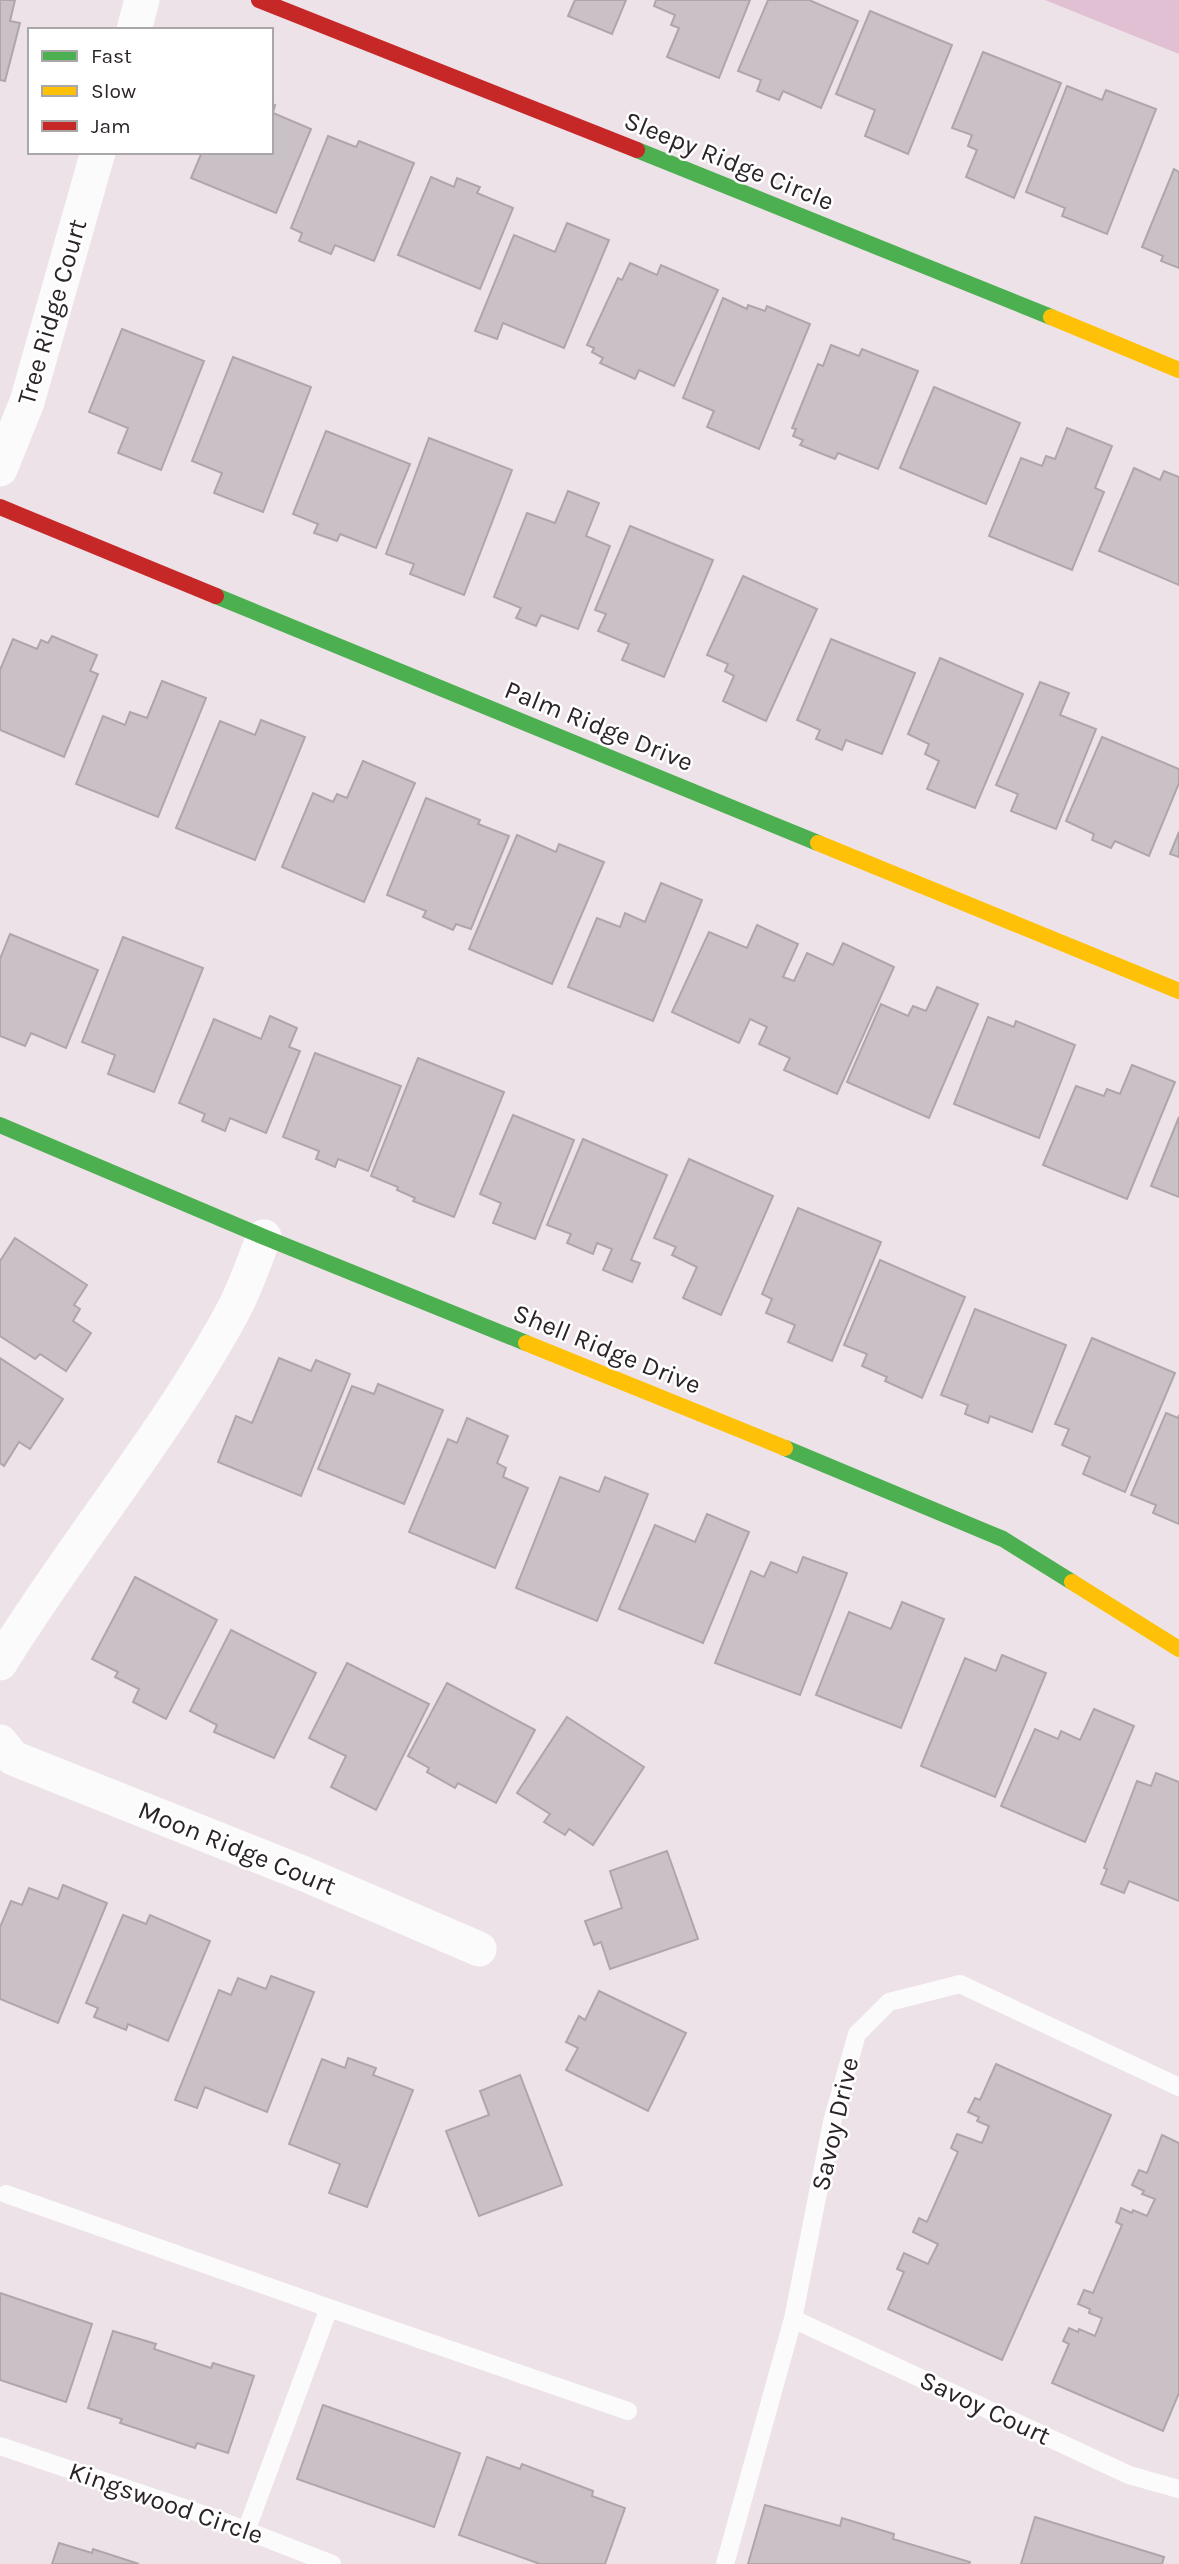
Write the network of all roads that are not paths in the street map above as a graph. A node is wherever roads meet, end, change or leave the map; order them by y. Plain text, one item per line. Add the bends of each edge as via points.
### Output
1 (142, 0) edge
2 (260, 0) edge
3 (135, 28) edge
4 (97, 154) edge
5 (1179, 370) edge
6 (0, 469) edge
7 (0, 507) edge
8 (1179, 991) edge
9 (0, 1125) edge
10 (264, 1237) junction
11 (1179, 1649) edge
12 (0, 1663) edge
13 (0, 1742) edge
14 (479, 1949) dead end
15 (1179, 2087) edge
16 (6, 2194) dead end
17 (329, 2308) junction
18 (793, 2319) junction
19 (628, 2411) dead end
20 (0, 2446) edge
21 (1179, 2489) edge
22 (246, 2531) junction
23 (331, 2564) edge
24 (724, 2564) edge

1 - 3 street
2 - 5 street, Sleepy Ridge Circle
4 - 6 street, Tree Ridge Court via 27,402
7 - 8 street, Palm Ridge Drive
9 - 10 street, Shell Ridge Drive
10 - 11 street, Shell Ridge Drive via 1003,1539
10 - 12 street via 235,1308 197,1374
13 - 14 street, Moon Ridge Court via 13,1758
15 - 18 lane, Savoy Drive via 960,1984 889,2002 857,2034 832,2122
16 - 17 lane
17 - 19 lane
17 - 22 lane
18 - 21 lane, Savoy Court via 1129,2475
18 - 24 lane, Savoy Drive
20 - 22 lane, Kingswood Circle
22 - 23 lane, Kingswood Circle

